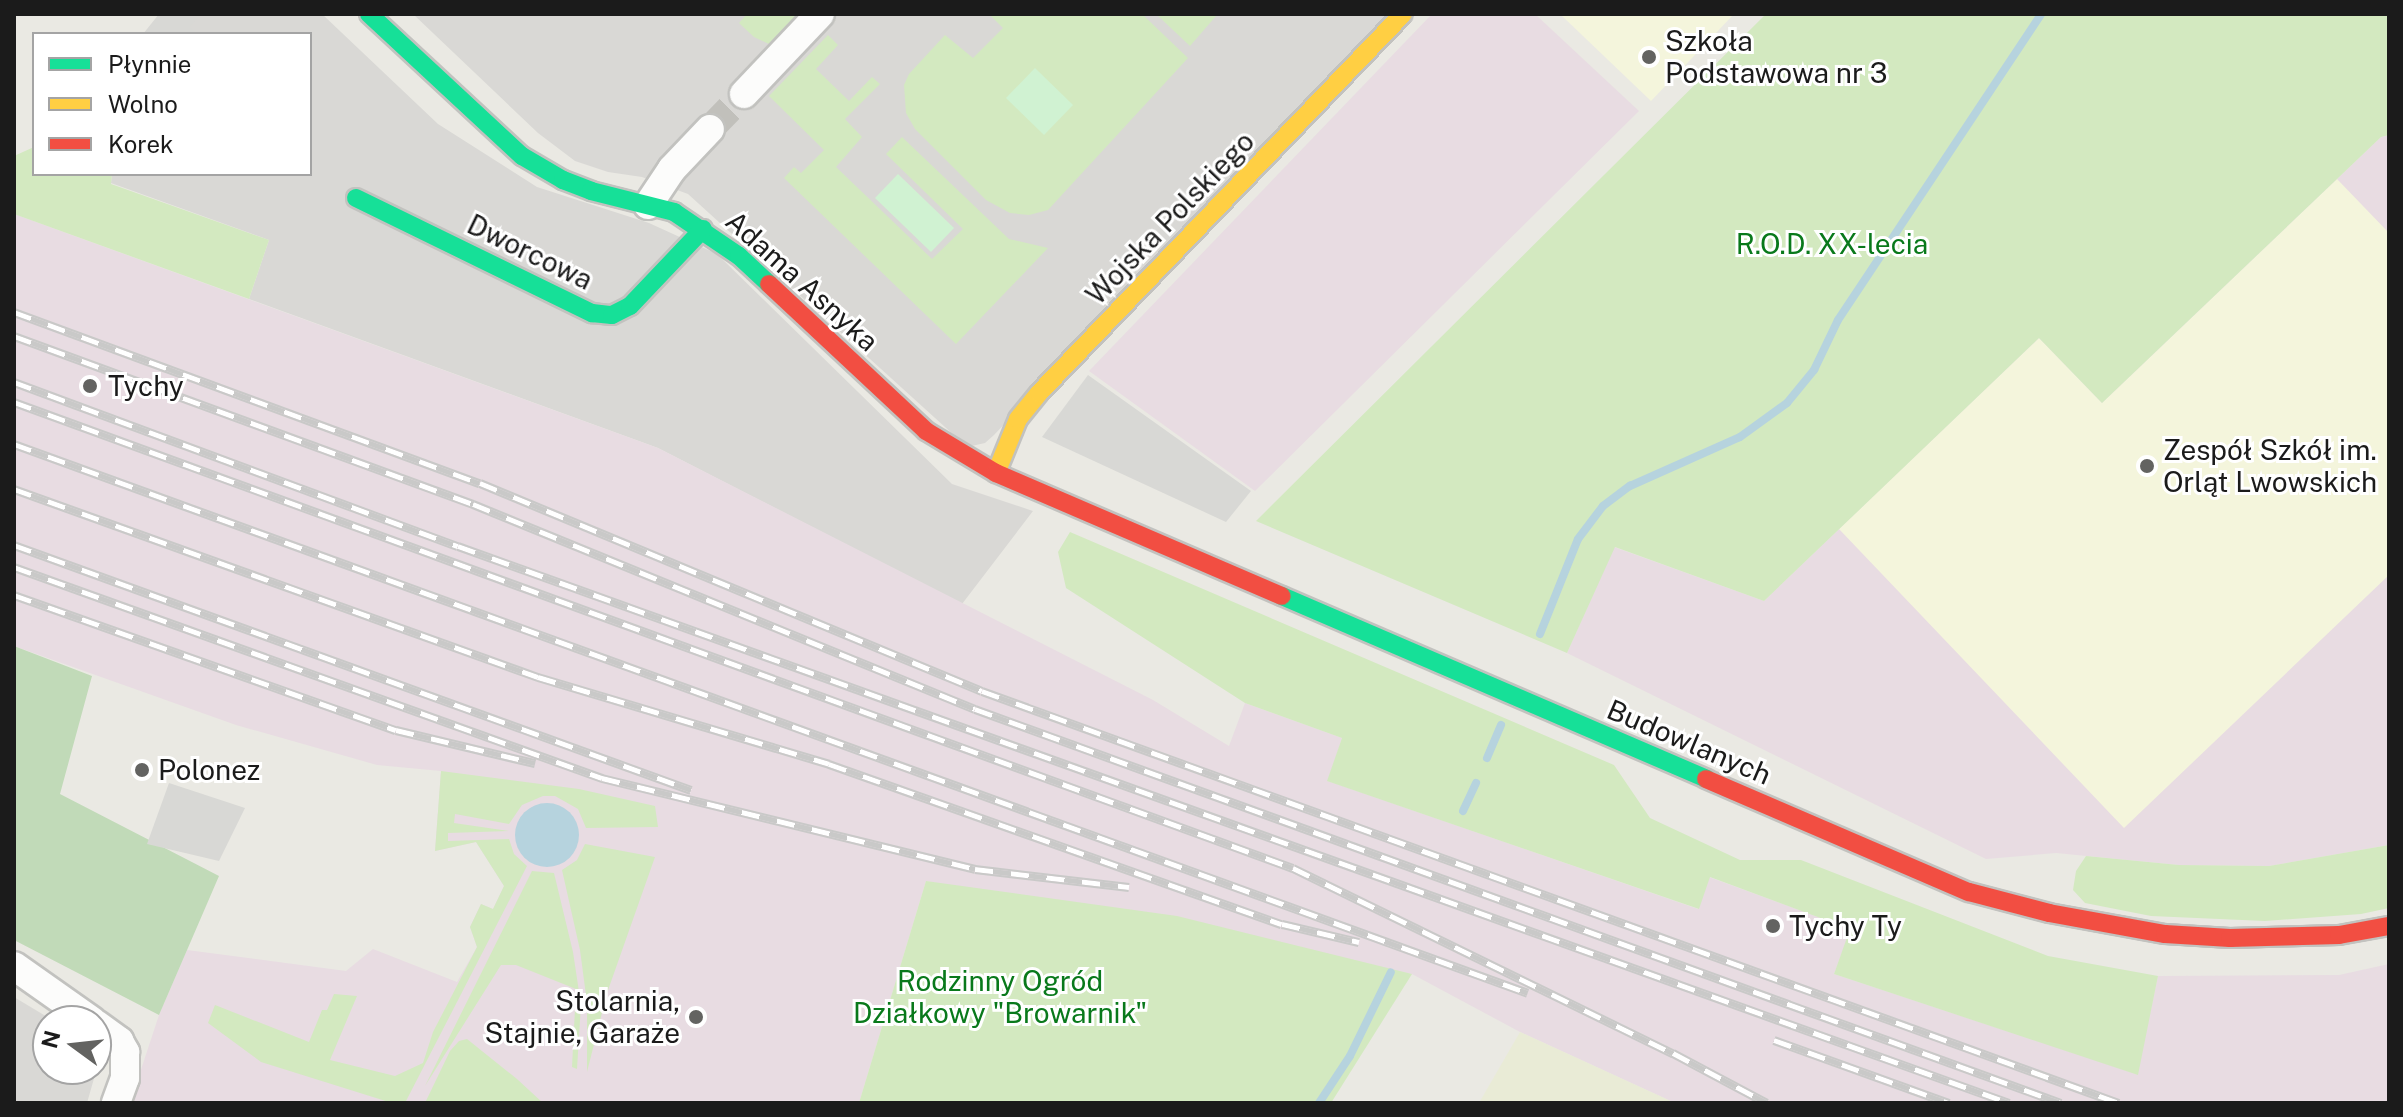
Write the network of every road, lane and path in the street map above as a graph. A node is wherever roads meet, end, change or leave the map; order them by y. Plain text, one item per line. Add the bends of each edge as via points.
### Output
1 (369, 14) edge
2 (820, 14) edge
3 (1403, 14) edge
4 (744, 94) tunnel mouth
5 (710, 129) tunnel mouth
6 (356, 198) dead end
7 (648, 205) junction
8 (703, 229) junction
9 (996, 473) junction
10 (2389, 926) edge
11 (14, 966) edge
12 (70, 1005) edge
13 (112, 1036) edge
14 (120, 1090) edge

1 - 7 street, Adama Asnyka via 541,170 591,191
2 - 4 street
3 - 9 street, Wojska Polskiego via 1039,393 1018,419
5 - 7 street via 672,169
6 - 8 street, Dworcowa via 592,313 612,315 630,306
7 - 8 street, Adama Asnyka
8 - 9 street, Adama Asnyka via 739,256 926,431
9 - 10 street, Budowlanych via 1969,892 2165,934 2339,935
11 - 12 street
13 - 14 street via 125,1052

